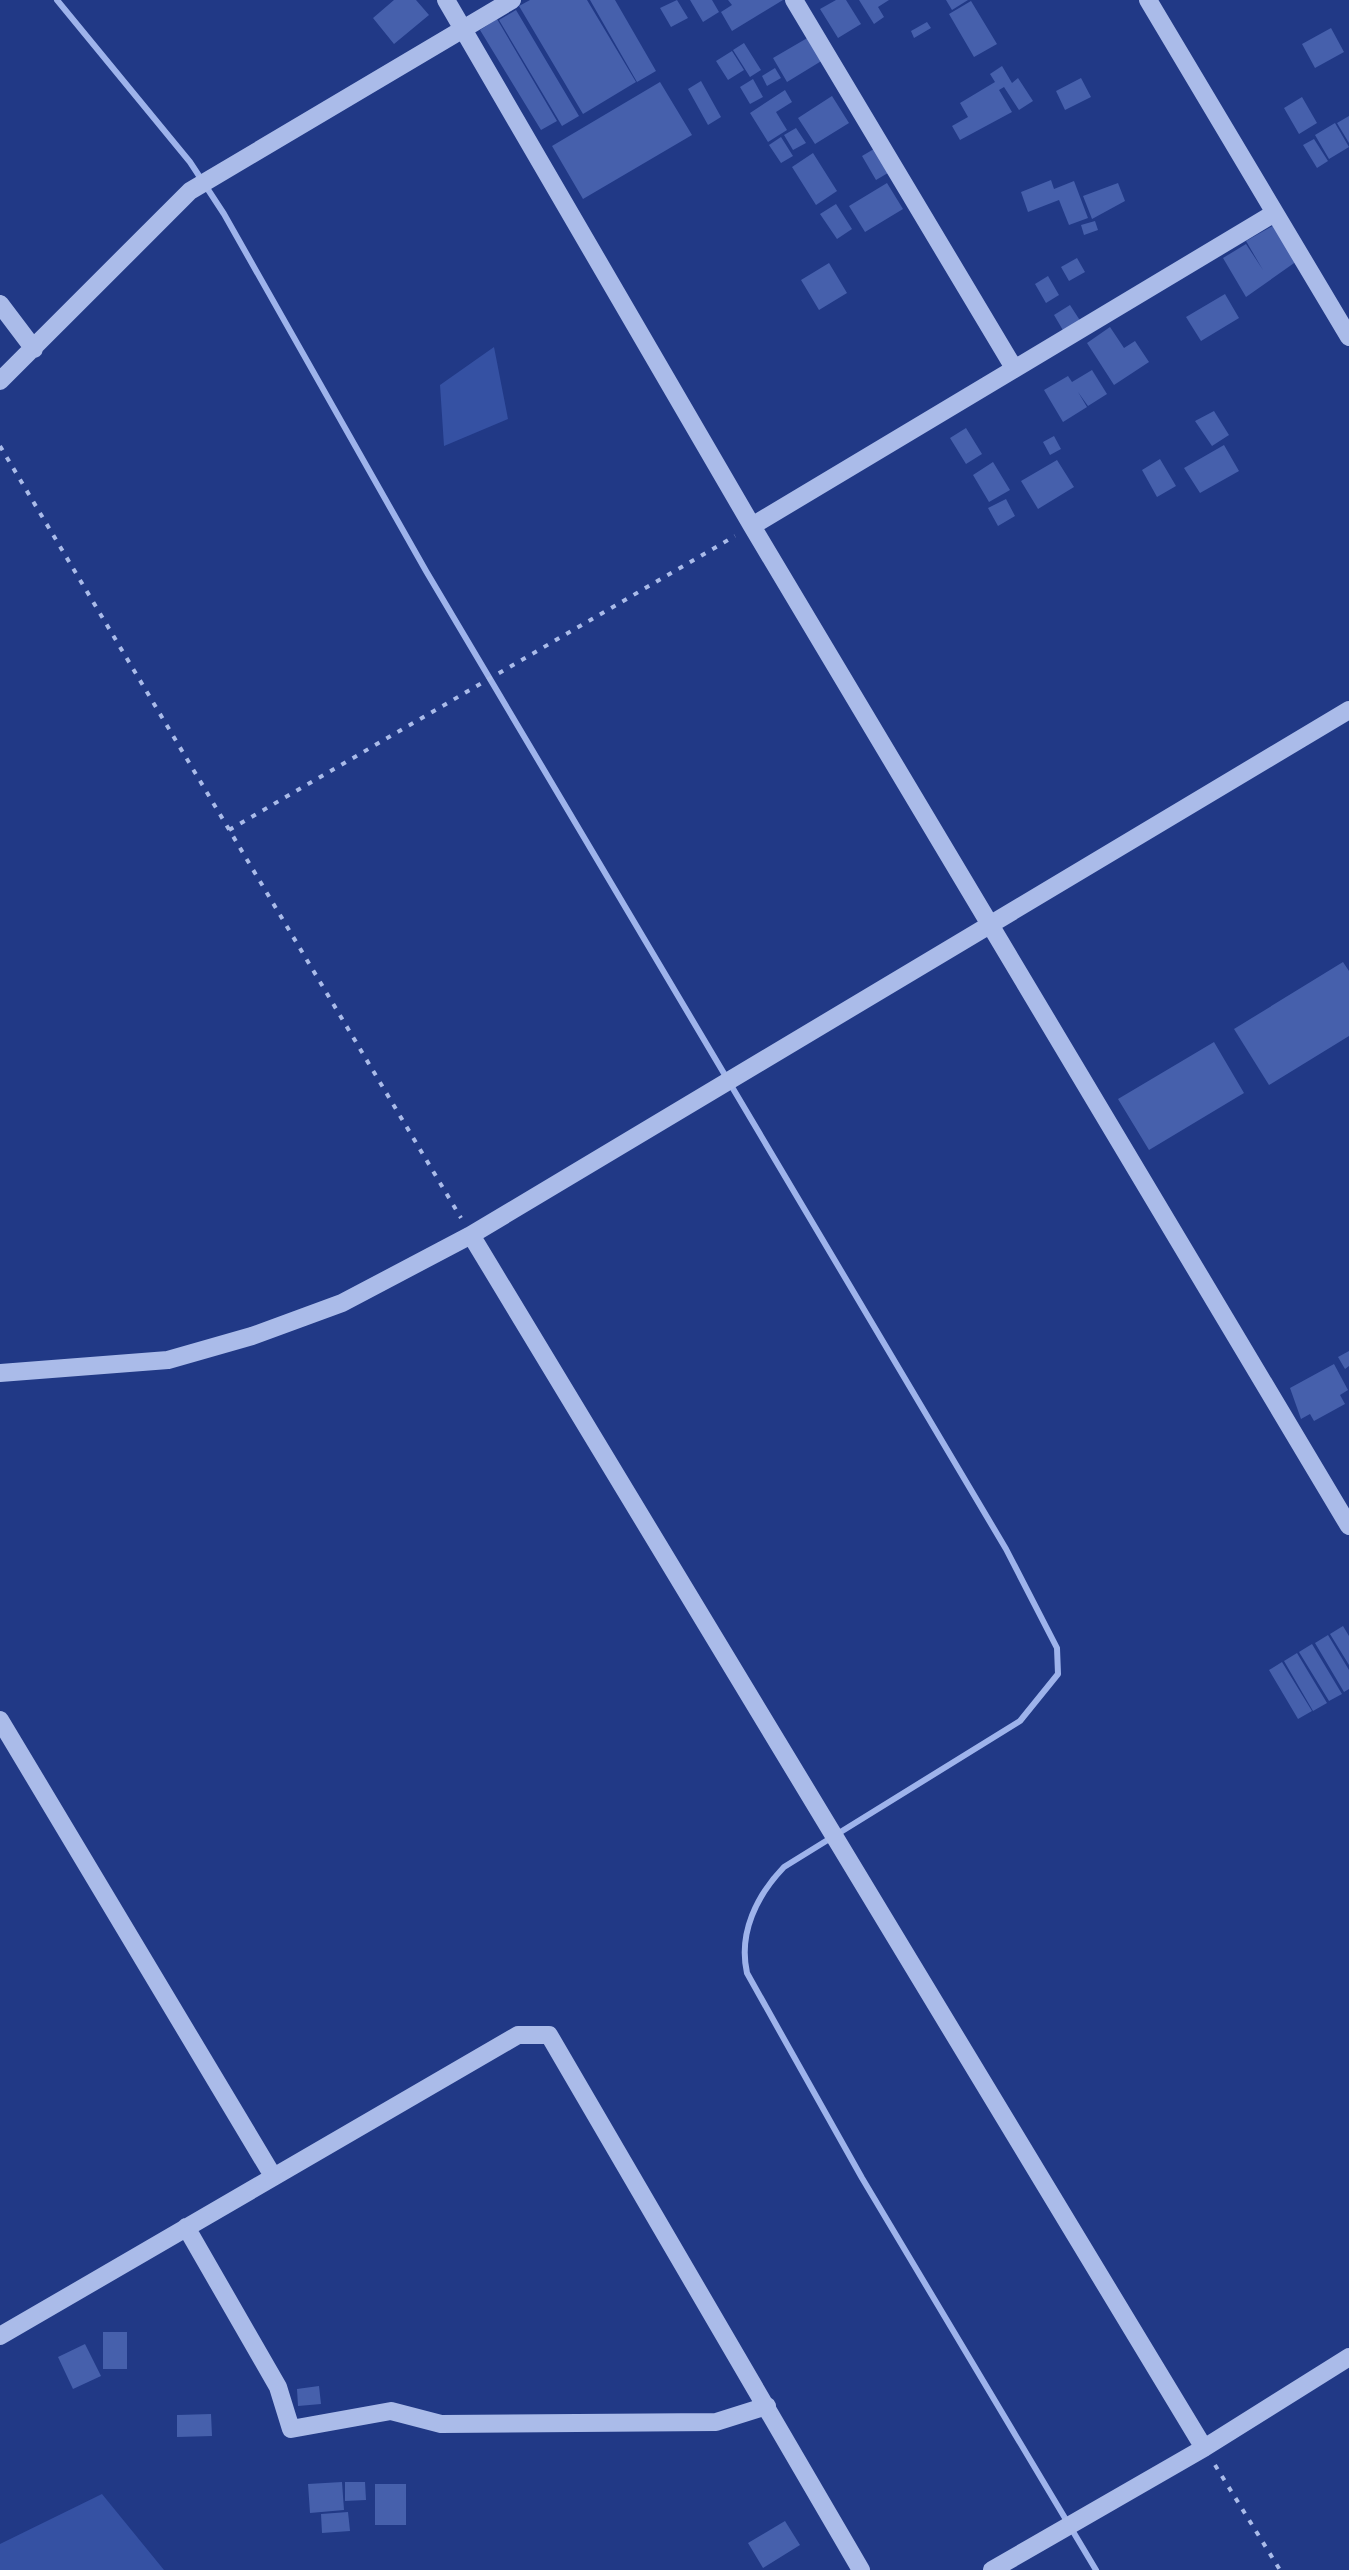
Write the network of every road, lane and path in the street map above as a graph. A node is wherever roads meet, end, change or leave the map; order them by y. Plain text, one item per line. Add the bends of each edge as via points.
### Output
1 (446, 0) edge
2 (512, 0) edge
3 (794, 0) edge
4 (1148, 0) edge
5 (464, 30) junction
6 (1273, 214) junction
7 (0, 304) edge
8 (1349, 337) edge
9 (34, 349) junction
10 (1014, 368) junction
11 (0, 381) edge
12 (0, 446) edge
13 (752, 526) junction
14 (1349, 710) edge
15 (230, 830) junction
16 (990, 925) junction
17 (471, 1236) junction
18 (0, 1373) edge
19 (1347, 1520) edge
20 (0, 1720) edge
21 (272, 2176) junction
22 (186, 2227) junction
23 (0, 2336) edge
24 (1349, 2358) edge
25 (766, 2406) junction
26 (1204, 2448) junction
27 (861, 2570) edge
28 (992, 2570) edge
29 (1280, 2570) edge

1 - 5 street
2 - 5 street
3 - 10 street
4 - 6 street
5 - 9 street via 190,191
5 - 13 street
6 - 8 street
6 - 10 street
7 - 9 street
9 - 11 street
10 - 13 street
12 - 15 path
13 - 15 path
13 - 16 street
14 - 16 street
15 - 17 path
16 - 17 street
16 - 19 street
17 - 18 street via 342,1303 252,1336 168,1360
17 - 26 street
20 - 21 street
21 - 22 street
21 - 25 street via 518,2035 549,2036
22 - 23 street
22 - 25 street via 278,2387 291,2430 392,2411 441,2424 716,2422
24 - 26 street
25 - 27 street
26 - 28 street
26 - 29 path

